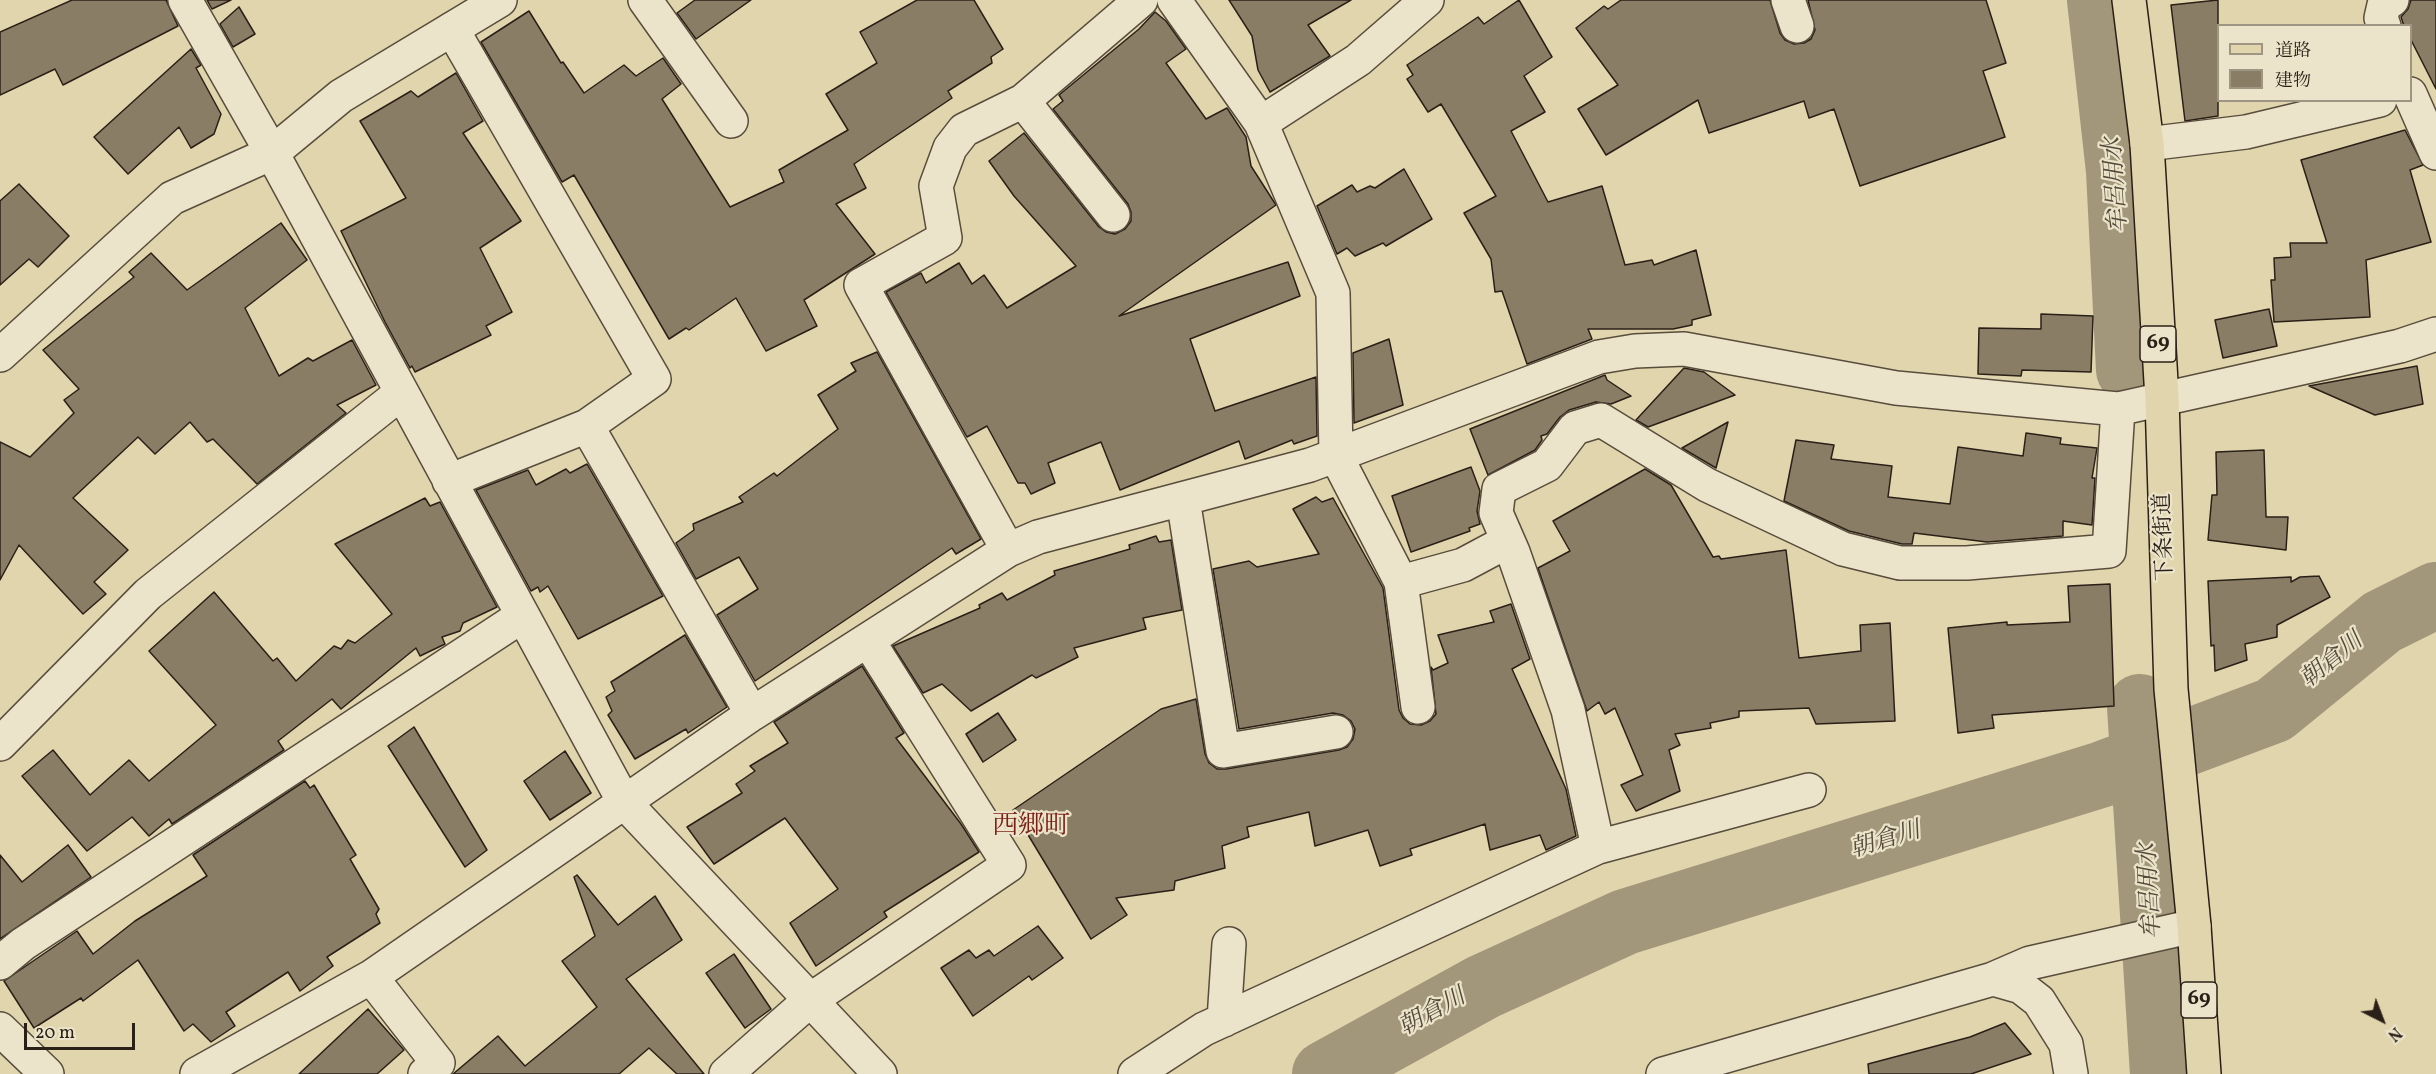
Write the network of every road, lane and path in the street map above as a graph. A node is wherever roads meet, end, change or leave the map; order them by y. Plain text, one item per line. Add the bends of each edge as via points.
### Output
1 (185, 0) edge
2 (500, 0) edge
3 (645, 0) edge
4 (1141, 0) edge
5 (1174, 0) edge
6 (1427, 0) edge
7 (2129, 0) edge
8 (2392, 0) edge
9 (2383, 24) edge
10 (452, 30) junction
11 (2412, 99) edge
12 (1023, 101) junction
13 (2372, 102) edge
14 (731, 121) dead end
15 (1260, 123) junction
16 (2147, 144) junction
17 (272, 153) junction
18 (2436, 153) edge
19 (1113, 216) dead end
20 (2436, 334) edge
21 (0, 355) edge
22 (401, 393) junction
23 (2162, 399) junction
24 (2118, 410) junction
25 (586, 426) junction
26 (1336, 456) junction
27 (449, 481) junction
28 (1183, 499) junction
29 (1508, 541) junction
30 (1008, 550) junction
31 (1401, 582) junction
32 (522, 616) junction
33 (869, 642) junction
34 (1418, 707) dead end
35 (753, 714) junction
36 (1336, 732) dead end
37 (0, 744) edge
38 (1809, 790) dead end
39 (624, 802) junction
40 (1598, 848) junction
41 (2192, 926) junction
42 (1229, 944) dead end
43 (0, 963) edge
44 (371, 977) junction
45 (1994, 979) junction
46 (809, 1001) junction
47 (1224, 1020) junction
48 (0, 1029) edge
49 (47, 1074) edge
50 (197, 1074) edge
51 (425, 1074) edge
52 (726, 1074) edge
53 (880, 1074) edge
54 (1135, 1074) edge
55 (1663, 1074) edge
56 (2071, 1074) edge
57 (2204, 1074) edge

1 - 17 street
2 - 10 street
3 - 14 street
4 - 12 street
5 - 15 street
6 - 15 street via 1358,60
7 - 16 main road, 下条街道 / 69
8 - 9 street via 2384,5
10 - 17 street via 341,96
10 - 25 street via 654,379
11 - 18 street
12 - 19 street
12 - 30 street via 964,130 950,148 936,186 945,238 861,285
13 - 16 street via 2246,132
15 - 26 street via 1333,293
16 - 23 main road, 下条街道 / 69
17 - 21 street via 172,198
17 - 22 street
20 - 23 street via 2400,346
22 - 27 street
22 - 37 street via 148,594
23 - 24 street
23 - 41 main road, 下条街道 / 69 via 2171,689
24 - 26 street via 1896,388 1684,349 1635,351 1599,357
24 - 29 street via 2109,550 1966,563 1900,563 1843,549 1707,485 1601,420 1575,428 1547,465 1499,489 1496,513
25 - 27 street
25 - 35 street
26 - 28 street
26 - 31 street
27 - 32 street
28 - 30 street via 1038,537
28 - 36 street via 1222,751
29 - 31 street via 1463,565
29 - 40 street via 1568,711
30 - 33 street
31 - 34 street
32 - 39 street
32 - 43 street via 22,944
33 - 35 street
33 - 46 street via 1009,865
35 - 39 street
38 - 40 street
39 - 44 street
39 - 46 street
40 - 47 street
41 - 45 street via 2030,963
41 - 57 main road, 下条街道 / 69
42 - 47 street
44 - 50 street
44 - 51 street via 438,1063
45 - 55 street
45 - 56 street via 2021,987 2039,1001 2066,1044
46 - 52 street
46 - 53 street
47 - 54 street
48 - 49 street

